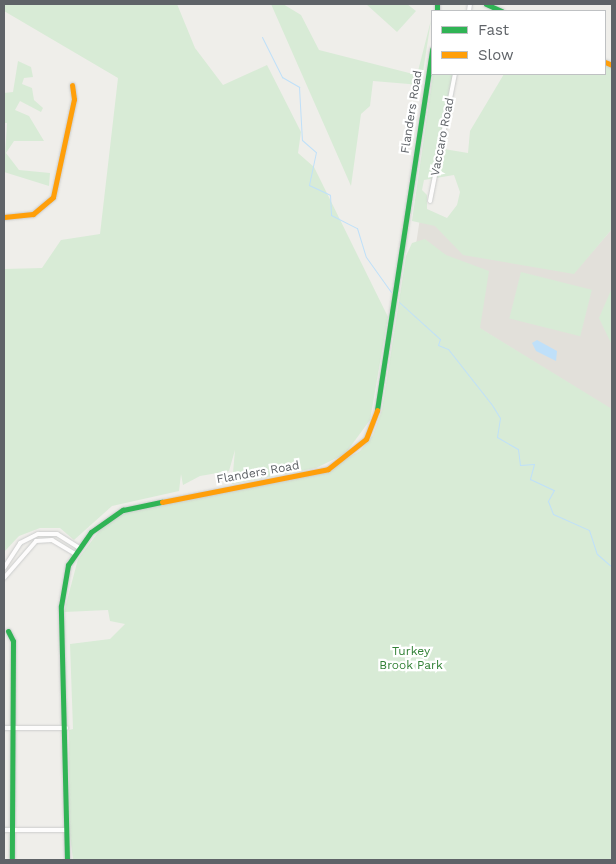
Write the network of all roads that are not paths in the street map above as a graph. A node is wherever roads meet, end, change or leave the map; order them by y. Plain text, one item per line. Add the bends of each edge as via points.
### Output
1 (486, 4) edge
2 (500, 10) edge
3 (431, 56) edge
4 (455, 75) edge
5 (72, 85) dead end
6 (430, 201) dead end
7 (4, 217) edge
8 (78, 548) junction
9 (74, 553) junction
10 (4, 568) edge
11 (4, 578) edge
12 (8, 631) dead end
13 (4, 728) edge
14 (14, 728) junction
15 (66, 728) junction
16 (4, 830) edge
17 (13, 830) junction
18 (67, 830) junction
19 (12, 860) edge
20 (67, 860) edge

1 - 2 main road
3 - 8 main road, Flanders Road via 379,409 366,439 328,469 131,507 101,524
4 - 6 street, Vaccaro Road
5 - 7 main road via 74,99 53,197 36,213
8 - 9 main road, Flanders Road
8 - 10 street via 57,534 38,534 18,545
9 - 11 street via 52,540 36,541
9 - 15 main road, Flanders Road via 61,599
12 - 14 main road via 13,641
13 - 14 street
14 - 15 street
14 - 17 main road
15 - 18 main road, Flanders Road
16 - 17 street
17 - 18 street
17 - 19 main road
18 - 20 main road, Flanders Road

